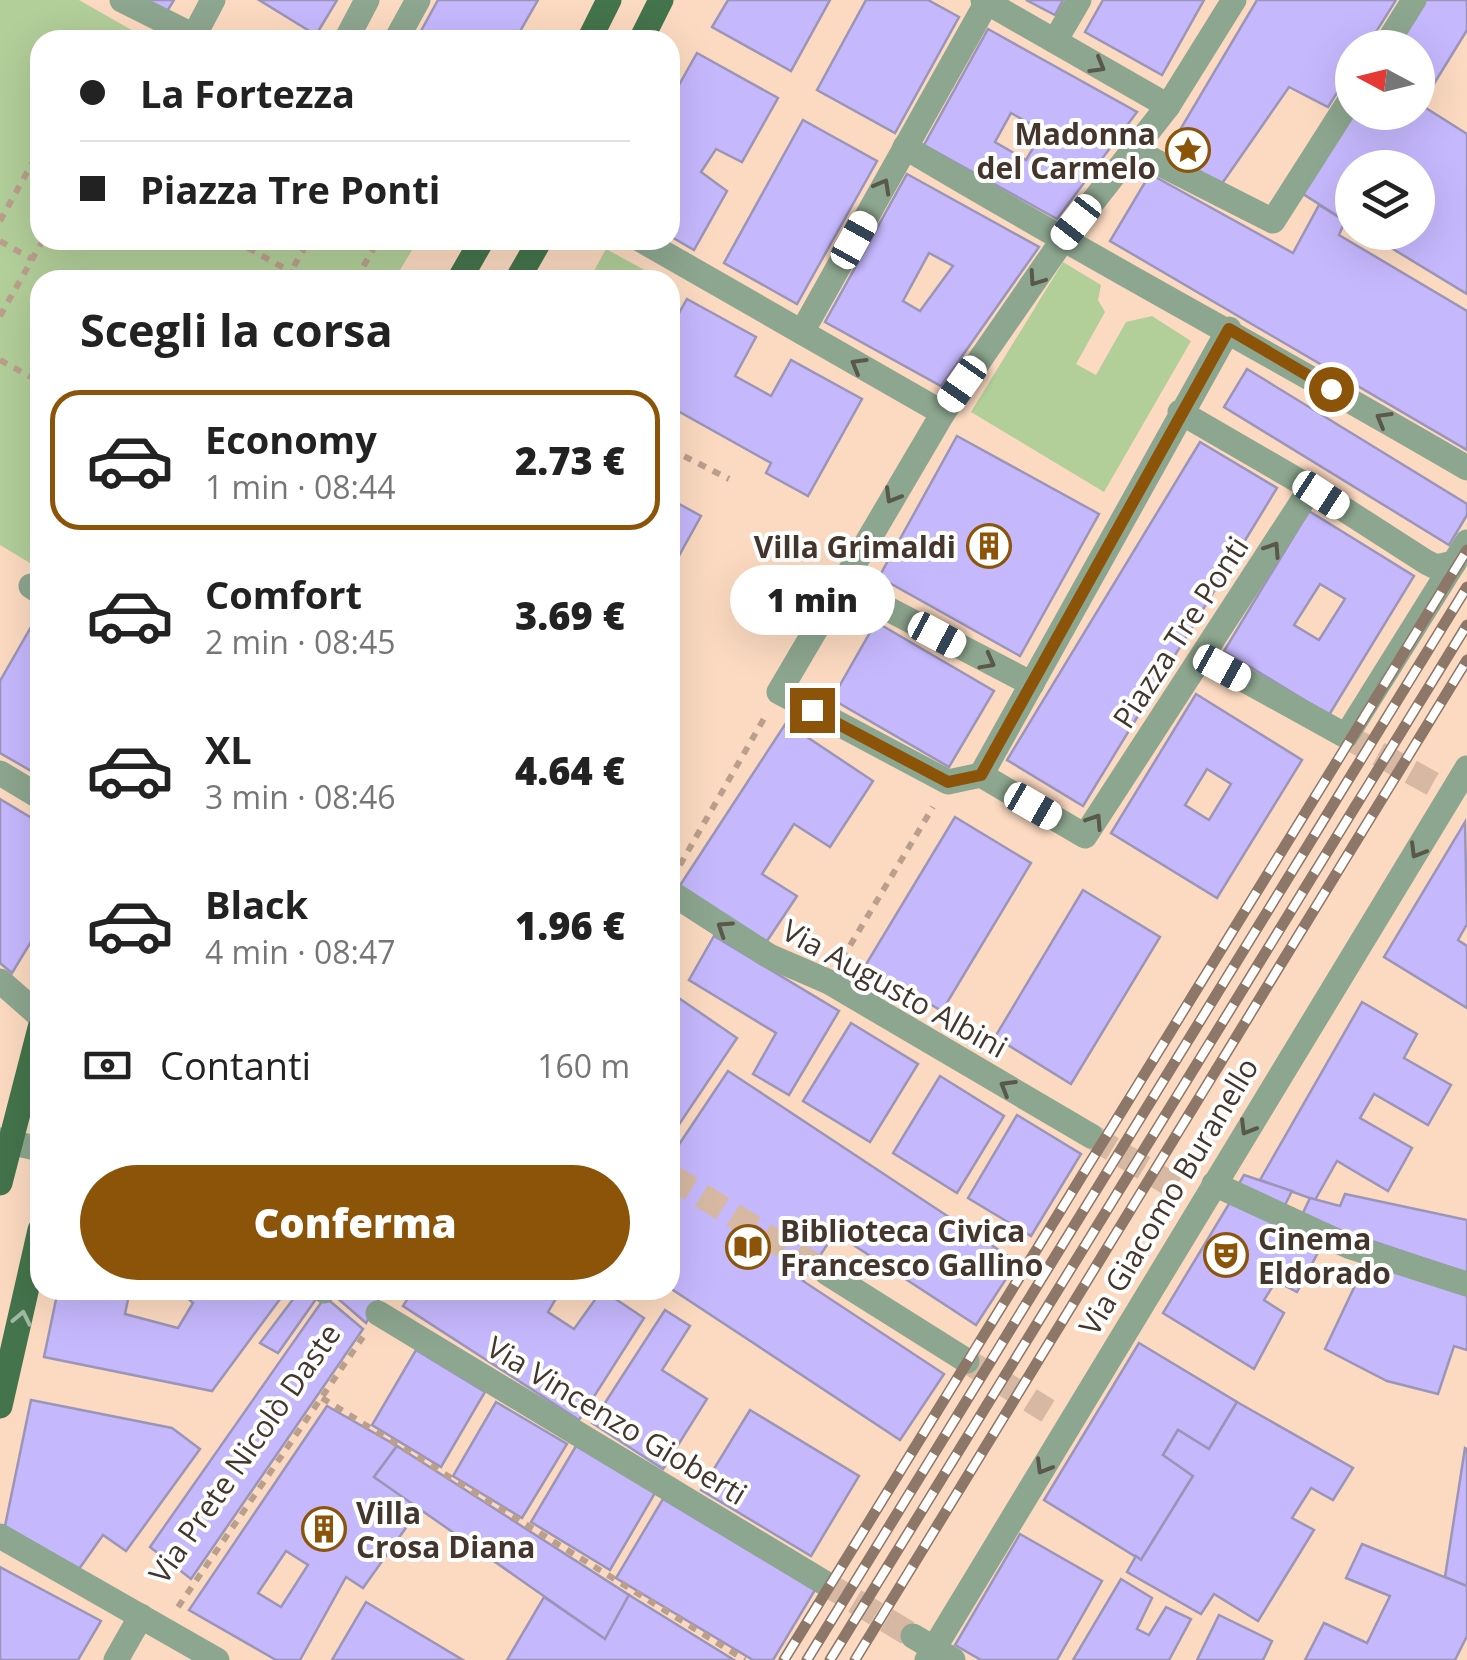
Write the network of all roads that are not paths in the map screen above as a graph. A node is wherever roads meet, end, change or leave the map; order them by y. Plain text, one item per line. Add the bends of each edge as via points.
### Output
1 (122, 0) edge
2 (213, 0) edge
3 (367, 0) edge
4 (418, 0) edge
5 (609, 0) edge
6 (661, 0) edge
7 (1080, 0) edge
8 (1234, 0) edge
9 (1414, 0) edge
10 (985, 1) edge
11 (181, 30) edge
12 (200, 30) edge
13 (351, 30) edge
14 (402, 30) edge
15 (594, 30) edge
16 (646, 30) edge
17 (1395, 30) edge
18 (1055, 41) junction
19 (1168, 106) junction
20 (1335, 124) edge
21 (905, 148) junction
22 (1133, 150) junction
23 (1062, 241) junction
24 (658, 250) edge
25 (1229, 329) junction
26 (802, 332) junction
27 (1180, 412) junction
28 (943, 413) junction
29 (1467, 468) edge
30 (1312, 488) junction
31 (1460, 553) edge
32 (840, 584) junction
33 (1204, 656) junction
34 (1032, 684) junction
35 (1467, 768) edge
36 (0, 773) edge
37 (981, 775) junction
38 (30, 790) edge
39 (680, 898) edge
40 (0, 981) edge
41 (30, 1007) edge
42 (30, 1060) edge
43 (1091, 1136) tunnel mouth
44 (5, 1141) edge
45 (30, 1147) edge
46 (0, 1184) edge
47 (1199, 1193) junction
48 (826, 1273) tunnel mouth
49 (30, 1274) edge
50 (1467, 1284) edge
51 (378, 1313) road end
52 (967, 1361) tunnel mouth
53 (0, 1406) edge
54 (0, 1536) edge
55 (823, 1582) tunnel mouth
56 (152, 1623) junction
57 (932, 1651) edge
58 (116, 1660) edge
59 (217, 1660) edge

1 - 11 street
2 - 12 street
3 - 13 street
4 - 14 street
5 - 15 main road
6 - 16 main road
7 - 18 street
8 - 19 street
9 - 17 street
10 - 18 street
10 - 21 street
18 -> 19 street
19 - 22 street
20 - 22 street via 1274,221
21 - 23 street
26 -> 21 street
22 - 23 street
23 - 25 street
23 -> 28 street
24 - 26 street
25 - 27 street
29 -> 25 street
28 -> 26 street
27 - 30 street
27 - 34 street
28 -> 32 street
30 - 31 street via 1436,567
33 -> 30 street, Piazza Tre Ponti
31 - 33 street via 1346,736
32 -> 34 street
32 - 37 street via 779,692 948,782
37 -> 33 street, Piazza Tre Ponti via 1085,836
34 - 37 street
35 -> 47 street, Via Giacomo Buranello
36 - 38 street
43 -> 39 street, Via Augusto Albini via 829,982 769,956
40 - 41 street
42 - 44 main road
44 - 45 street
44 - 46 main road
47 - 50 street
47 -> 57 street, Via Giacomo Buranello via 1058,1418
48 - 52 street
53 -> 49 main road
51 - 55 street, Via Vincenzo Gioberti
54 - 56 street
56 - 58 street, Via Prete Nicolò Daste
56 - 59 street

